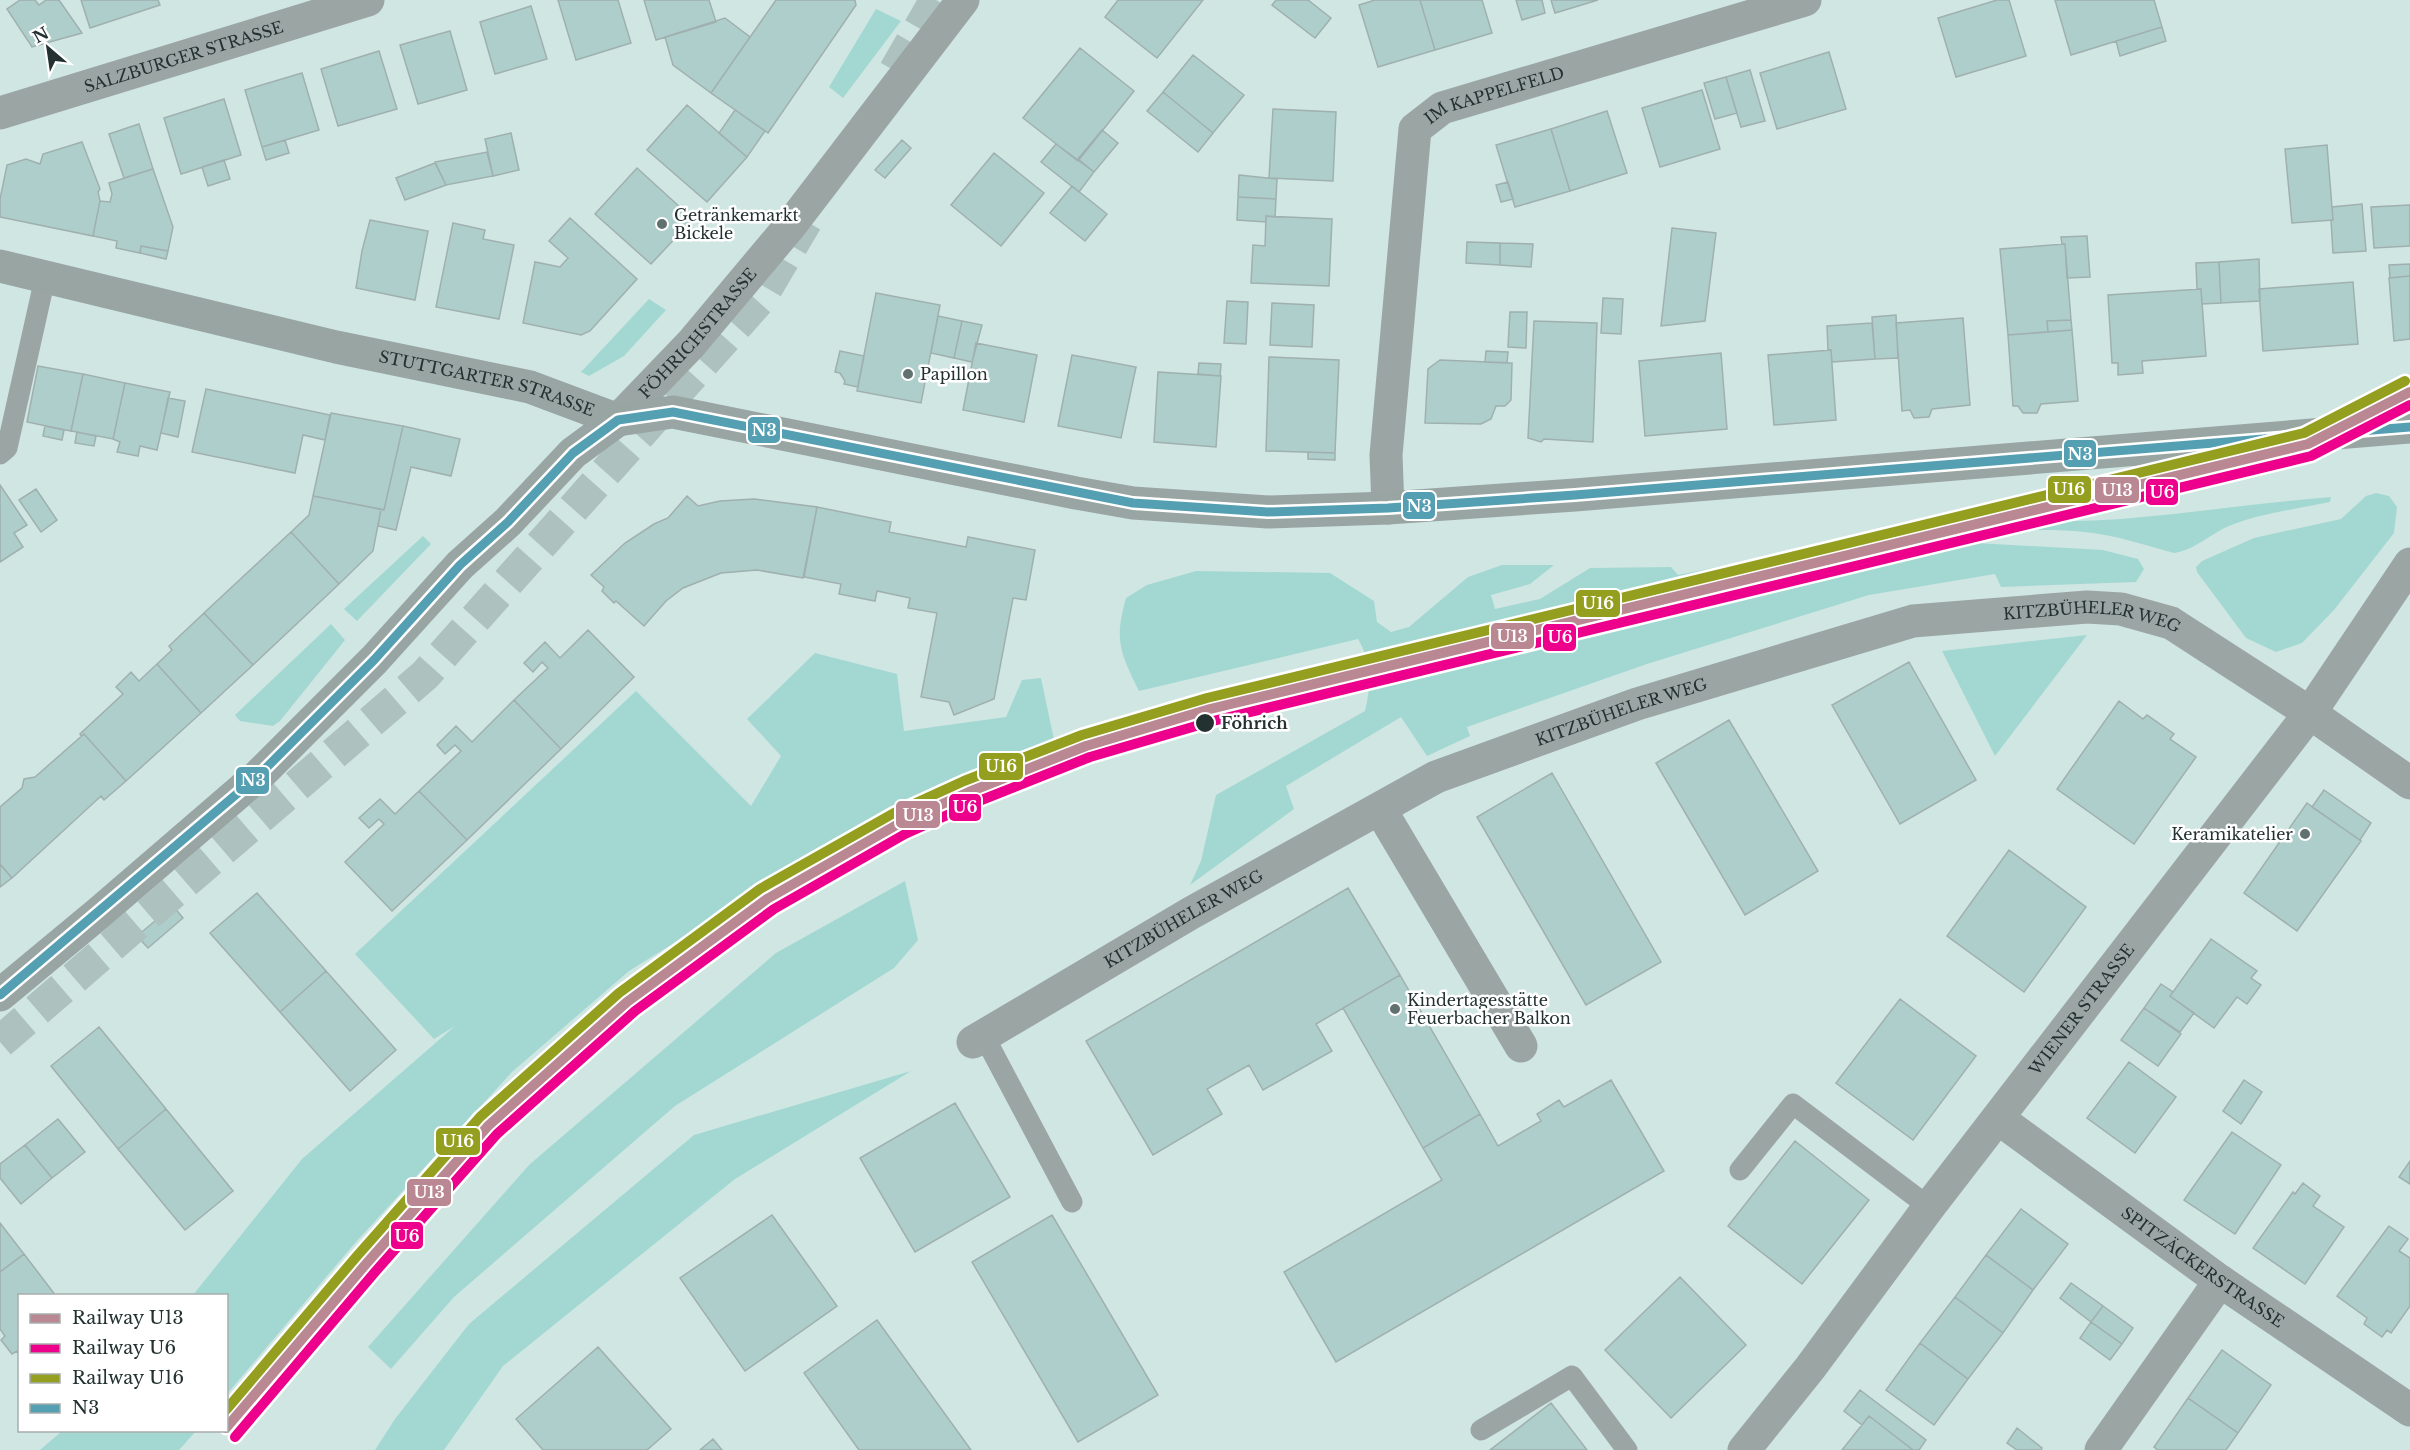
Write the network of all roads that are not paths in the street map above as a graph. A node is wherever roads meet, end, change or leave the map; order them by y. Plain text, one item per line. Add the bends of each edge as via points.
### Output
1 (368, 0) edge
2 (963, 0) edge
3 (1805, 0) edge
4 (0, 113) edge
5 (0, 266) edge
6 (45, 278) junction
7 (618, 420) junction
8 (2410, 427) edge
9 (0, 454) edge
10 (1388, 508) junction
11 (2410, 564) edge
12 (2310, 713) junction
13 (2410, 783) edge
14 (1380, 809) junction
15 (0, 995) edge
16 (978, 1039) joint
17 (1521, 1046) dead end
18 (1999, 1119) junction
19 (1740, 1170) dead end
20 (1072, 1202) dead end
21 (1929, 1207) junction
22 (2220, 1281) junction
23 (2410, 1410) edge
24 (1481, 1430) dead end
25 (1627, 1450) edge
26 (1744, 1450) edge
27 (2101, 1450) edge

1 - 4 street, SALZBURGER STRASSE
2 - 7 street, FÖHRICHSTRASSE via 790,226 691,344
3 - 10 street, IM KAPPELFELD via 1442,108 1415,129 1386,455
5 - 6 main road, STUTTGARTER STRASSE
6 - 7 main road, STUTTGARTER STRASSE via 336,347 530,387
6 - 9 lane via 7,448
7 - 10 main road, STUTTGARTER STRASSE via 673,412 1133,502 1268,512
7 - 15 main road, FÖHRICHSTRASSE via 573,453 259,775
8 - 10 main road, STUTTGARTER STRASSE
11 - 12 street, WIENER STRASSE
12 - 13 street, KITZBÜHELER WEG
12 - 14 street, KITZBÜHELER WEG via 2171,622 2121,609 2076,608 1913,621 1595,718 1436,777
12 - 18 street, WIENER STRASSE
14 - 16 street, KITZBÜHELER WEG via 1191,912
14 - 17 street
16 - 20 lane
18 - 21 street, WIENER STRASSE
18 - 22 street, SPITZÄCKERSTRASSE
19 - 21 lane via 1793,1104
21 - 26 street, WIENER STRASSE
22 - 23 street, SPITZÄCKERSTRASSE
22 - 27 street
24 - 25 lane via 1572,1376

